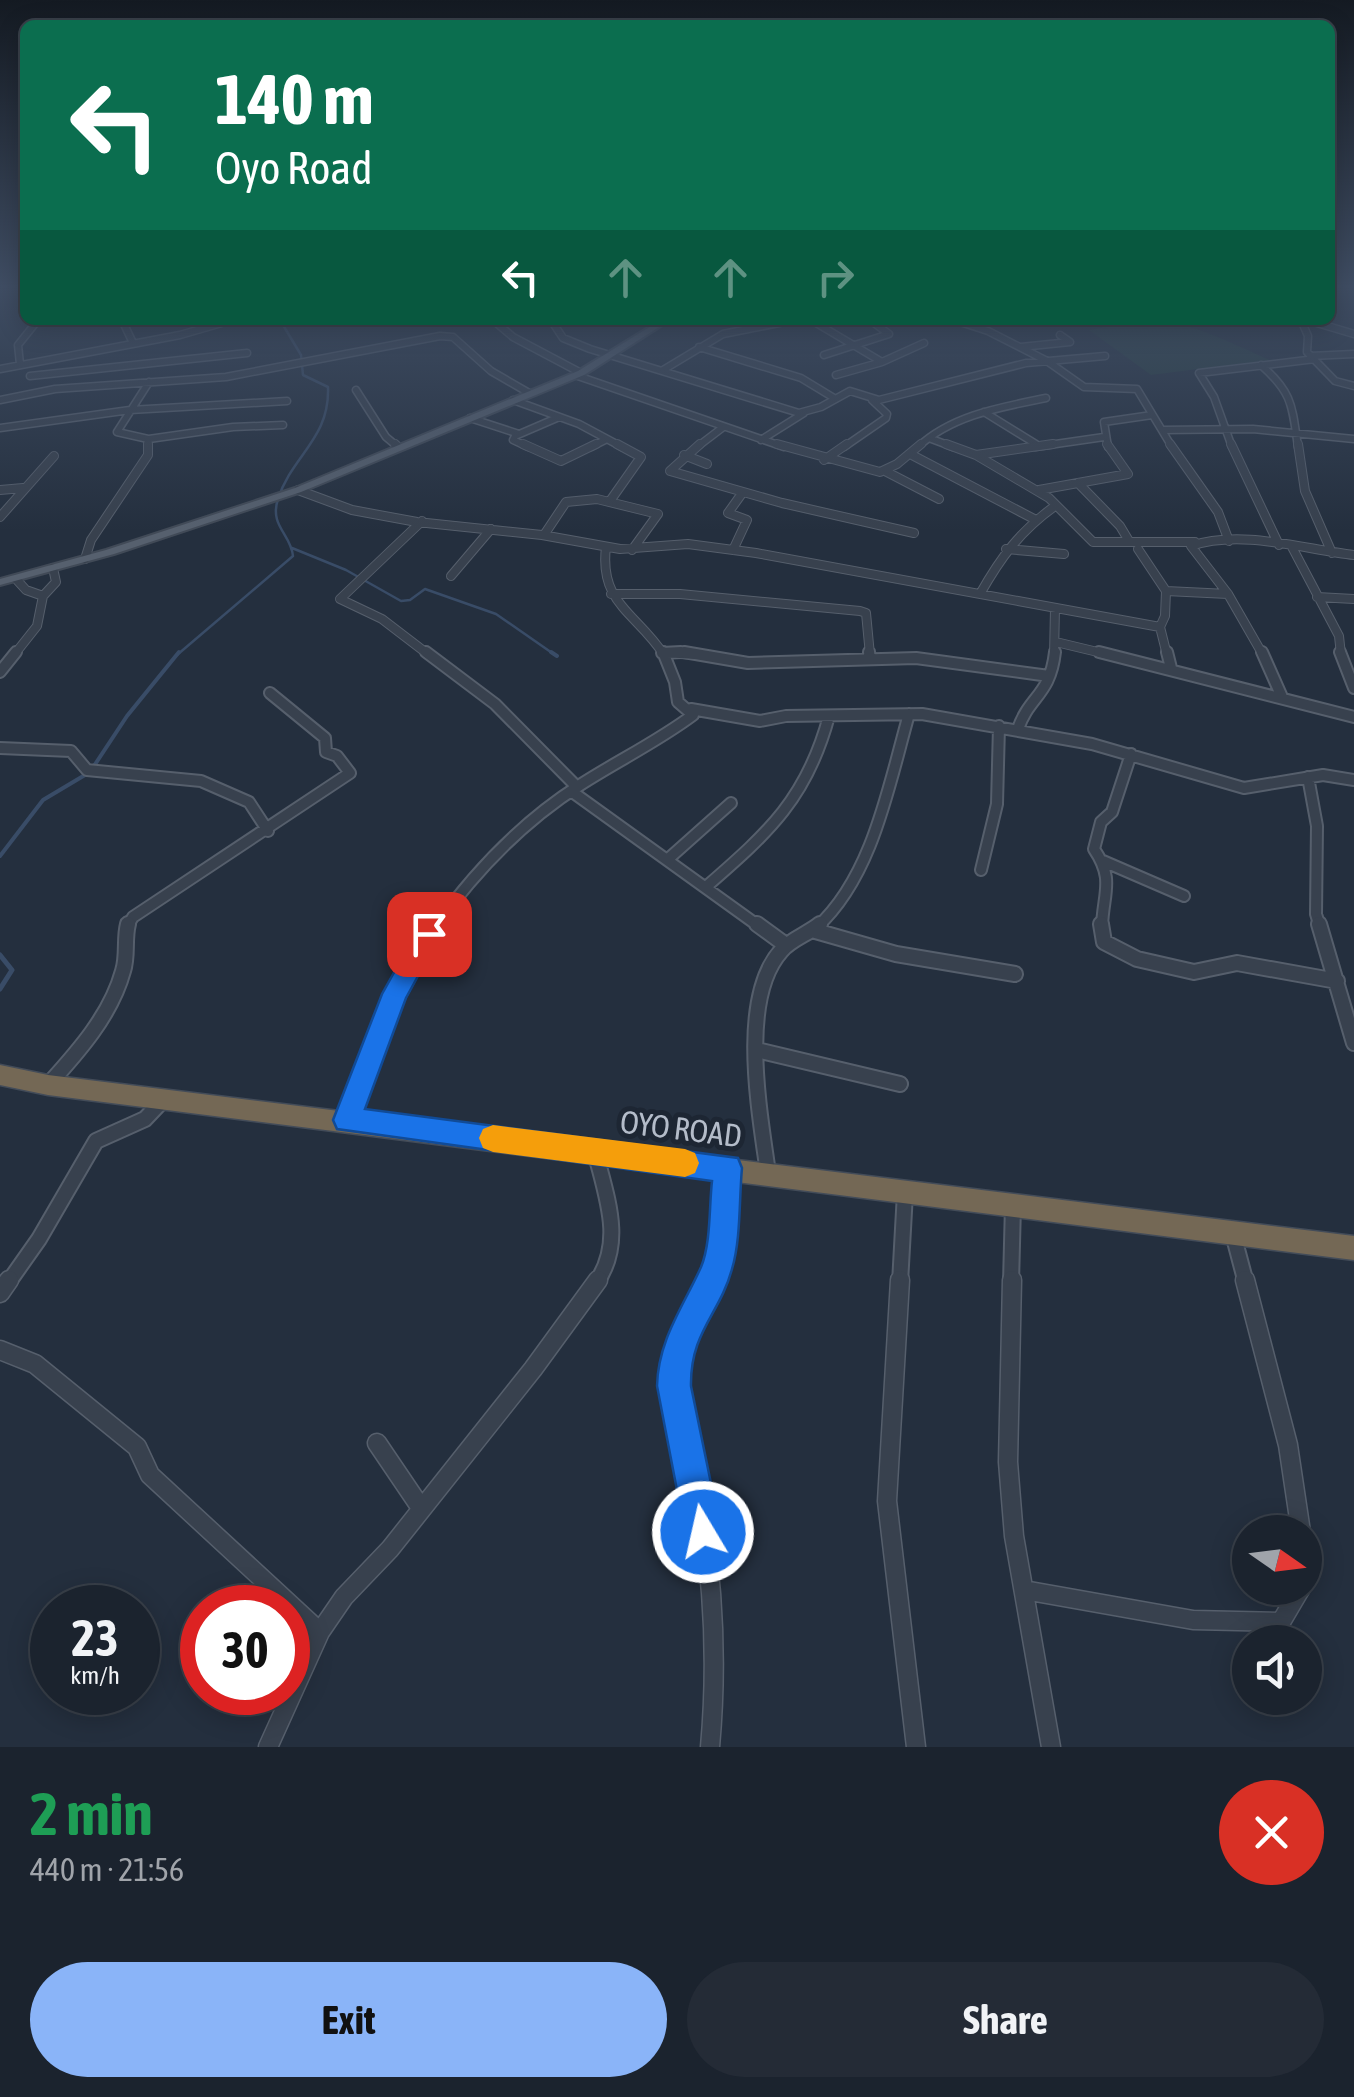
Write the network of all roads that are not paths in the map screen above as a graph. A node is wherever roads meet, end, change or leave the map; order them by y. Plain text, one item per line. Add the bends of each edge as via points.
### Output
1 (84, 369) edge
2 (162, 369) edge
3 (273, 369) edge
4 (489, 369) edge
5 (570, 369) edge
6 (588, 369) edge
7 (658, 369) edge
8 (771, 369) edge
9 (859, 369) edge
10 (1010, 369) edge
11 (1059, 369) edge
12 (1234, 369) edge
13 (1265, 369) edge
14 (1323, 369) edge
15 (663, 370) joint
16 (578, 374) junction
17 (836, 375) dead end
18 (30, 376) dead end
19 (151, 382) junction
20 (1354, 386) edge
21 (356, 390) dead end
22 (529, 393) junction
23 (834, 398) junction
24 (1046, 398) dead end
25 (0, 400) edge
26 (513, 400) junction
27 (872, 400) junction
28 (286, 401) dead end
29 (130, 410) junction
30 (984, 412) junction
31 (804, 413) junction
32 (1152, 415) junction
33 (560, 417) junction
34 (470, 418) junction
35 (282, 425) dead end
36 (0, 428) edge
37 (722, 428) junction
38 (1223, 428) junction
39 (1162, 430) junction
40 (519, 434) junction
41 (1298, 434) junction
42 (1104, 437) junction
43 (929, 438) junction
44 (1354, 439) edge
45 (149, 440) junction
46 (605, 440) junction
47 (761, 440) junction
48 (1036, 444) junction
49 (398, 447) junction
50 (912, 455) junction
51 (976, 455) junction
52 (54, 456) dead end
53 (684, 456) junction
54 (824, 460) junction
55 (708, 464) dead end
56 (885, 470) junction
57 (1078, 483) junction
58 (23, 488) junction
59 (0, 490) edge
60 (298, 490) junction
61 (1039, 490) junction
62 (743, 492) junction
63 (939, 499) dead end
64 (610, 501) junction
65 (1055, 506) junction
66 (0, 517) edge
67 (1036, 520) junction
68 (422, 522) junction
69 (491, 529) junction
70 (914, 534) dead end
71 (544, 535) junction
72 (1229, 540) junction
73 (1129, 542) junction
74 (1195, 542) junction
75 (1279, 546) junction
76 (606, 547) junction
77 (1292, 547) junction
78 (1006, 549) junction
79 (1138, 549) dead end
80 (632, 550) junction
81 (733, 550) junction
82 (1332, 553) junction
83 (1064, 554) dead end
84 (1354, 555) edge
85 (85, 559) junction
86 (53, 568) junction
87 (452, 576) dead end
88 (16, 578) junction
89 (0, 582) edge
90 (1166, 591) junction
91 (611, 594) junction
92 (980, 594) junction
93 (1228, 594) junction
94 (43, 596) junction
95 (1317, 598) junction
96 (1354, 599) edge
97 (1055, 608) junction
98 (1160, 627) junction
99 (1056, 642) junction
100 (662, 654) junction
101 (870, 658) junction
102 (1171, 668) junction
103 (0, 672) edge
104 (1048, 676) junction
105 (1354, 688) edge
106 (270, 693) dead end
107 (1282, 698) junction
108 (690, 710) junction
109 (909, 714) junction
110 (829, 716) junction
111 (1354, 718) edge
112 (999, 726) junction
113 (1018, 729) junction
114 (0, 748) edge
115 (1130, 754) junction
116 (92, 771) joint
117 (1308, 777) junction
118 (1354, 780) edge
119 (574, 789) junction
120 (731, 803) dead end
121 (268, 831) junction
122 (667, 860) junction
123 (1103, 861) junction
124 (980, 870) dead end
125 (707, 886) junction
126 (1184, 896) dead end
127 (812, 930) junction
128 (784, 944) junction
129 (1015, 974) dead end
130 (1337, 981) junction
131 (1354, 1043) edge
132 (757, 1050) junction
133 (0, 1076) edge
134 (900, 1084) dead end
135 (48, 1085) junction
136 (164, 1100) junction
137 (346, 1120) junction
138 (595, 1151) junction
139 (728, 1168) junction
140 (768, 1174) junction
141 (906, 1192) junction
142 (1013, 1205) junction
143 (1233, 1234) junction
144 (1354, 1248) edge
145 (0, 1293) edge
146 (0, 1350) edge
147 (377, 1443) dead end
148 (421, 1508) junction
149 (1298, 1515) edge
150 (1024, 1590) junction
151 (1291, 1605) edge
152 (320, 1632) junction
153 (268, 1747) edge
154 (710, 1747) edge
155 (916, 1747) edge
156 (1051, 1747) edge

1 - 18 street
2 - 19 street
3 - 19 street
4 - 22 street
5 - 16 street
6 - 16 main road
7 - 15 street
8 - 23 street
9 - 17 street
10 - 27 street
11 - 32 street via 1084,387 1137,389
12 - 38 street via 1199,373
13 - 41 street via 1290,396
14 - 20 street via 1334,381
15 - 31 street
16 - 22 main road
16 - 37 street
19 - 25 street
19 - 29 street
21 - 49 street
22 - 26 main road
23 - 27 street via 850,392
23 - 31 street
24 - 30 street
26 - 33 street
26 - 34 main road
27 - 54 street via 886,418
28 - 29 street
29 - 36 street
29 - 45 street via 117,432
30 - 43 street
30 - 48 street
31 - 47 street
32 - 39 street
32 - 42 street via 1104,422
33 - 40 street
33 - 46 street
34 - 40 street
34 - 49 main road
35 - 45 street
37 - 47 street
37 - 53 street
38 - 39 street
38 - 41 street
38 - 75 street
39 - 72 street via 1218,512
40 - 46 street via 513,440 561,460
41 - 44 street
41 - 82 street via 1306,491
42 - 48 street
42 - 57 street via 1128,474
43 - 50 street
43 - 51 street
45 - 85 street via 148,455
46 - 64 street via 641,460
47 - 54 street
48 - 51 street
49 - 60 main road
50 - 56 street
50 - 67 street
51 - 61 street
52 - 58 street
53 - 55 street
53 - 62 street via 671,466 673,474
54 - 56 street
56 - 63 street
57 - 61 street
57 - 73 street
58 - 59 street
58 - 66 street
60 - 68 street
60 - 85 main road
61 - 65 street
62 - 70 street
62 - 81 street via 728,513 747,520
64 - 71 street via 568,500
64 - 80 street via 659,515
65 - 67 street
65 - 73 street via 1092,542
67 - 78 street
68 - 69 street
68 - 119 street via 340,599 382,619 495,704
69 - 71 street
69 - 87 street
71 - 76 street
72 - 74 street
72 - 75 street
73 - 74 street
74 - 93 street via 1195,554
75 - 77 street
76 - 80 street
76 - 91 street
77 - 82 street
77 - 95 street
78 - 83 street
78 - 92 street
79 - 90 street
80 - 81 street via 665,543
81 - 92 street
82 - 84 street
85 - 86 main road
86 - 88 main road
86 - 94 street via 56,582
88 - 89 main road
88 - 94 street
90 - 93 street
90 - 98 street
91 - 100 street via 658,640
91 - 101 street via 860,611 866,613
92 - 97 street
93 - 107 street
94 - 103 street via 37,626
95 - 96 street
95 - 105 street via 1339,636
97 - 98 street
97 - 99 street
98 - 102 street
99 - 102 street
99 - 104 street
100 - 101 street via 748,663
100 - 108 street via 678,702
101 - 104 street via 943,660
102 - 107 street
104 - 113 street
106 - 121 street via 325,738 326,752 350,772
107 - 111 street
108 - 110 street via 760,721
108 - 119 street via 693,715 680,726
109 - 110 street
109 - 112 street
109 - 127 street via 877,823 840,898
110 - 125 street via 804,791 768,834
112 - 113 street
112 - 124 street via 997,804
113 - 115 street
114 - 116 street via 70,752
115 - 117 street via 1244,788
115 - 123 street via 1096,840
116 - 121 street via 201,782 250,802
117 - 118 street
117 - 130 street via 1316,826 1316,914
119 - 122 street
119 - 137 street via 520,828 442,910 394,994
120 - 122 street
121 - 135 street via 128,923 121,984 78,1054
122 - 125 street
123 - 126 street
123 - 130 street via 1108,875 1100,932 1112,949 1194,972 1236,962
125 - 128 street
127 - 128 street
127 - 129 street via 896,954
128 - 132 street via 764,991
130 - 131 street
132 - 134 street
132 - 140 street
133 - 135 highway, OYO ROAD
135 - 136 highway, OYO ROAD
136 - 137 highway, OYO ROAD
136 - 145 street via 145,1120 96,1141
137 - 138 highway, OYO ROAD
138 - 139 highway, OYO ROAD
138 - 148 street via 614,1227 606,1267
139 - 140 highway, OYO ROAD
139 - 154 street via 718,1268 688,1319 674,1365 708,1568
140 - 141 highway, OYO ROAD
141 - 142 highway, OYO ROAD
141 - 155 street via 886,1501
142 - 143 highway, OYO ROAD
142 - 150 street via 1008,1462
143 - 144 highway, OYO ROAD
143 - 149 street via 1288,1445
146 - 152 street via 35,1364 137,1447 150,1474
147 - 148 street
148 - 152 street
150 - 151 street via 1193,1620 1282,1622
150 - 156 street
152 - 153 street

